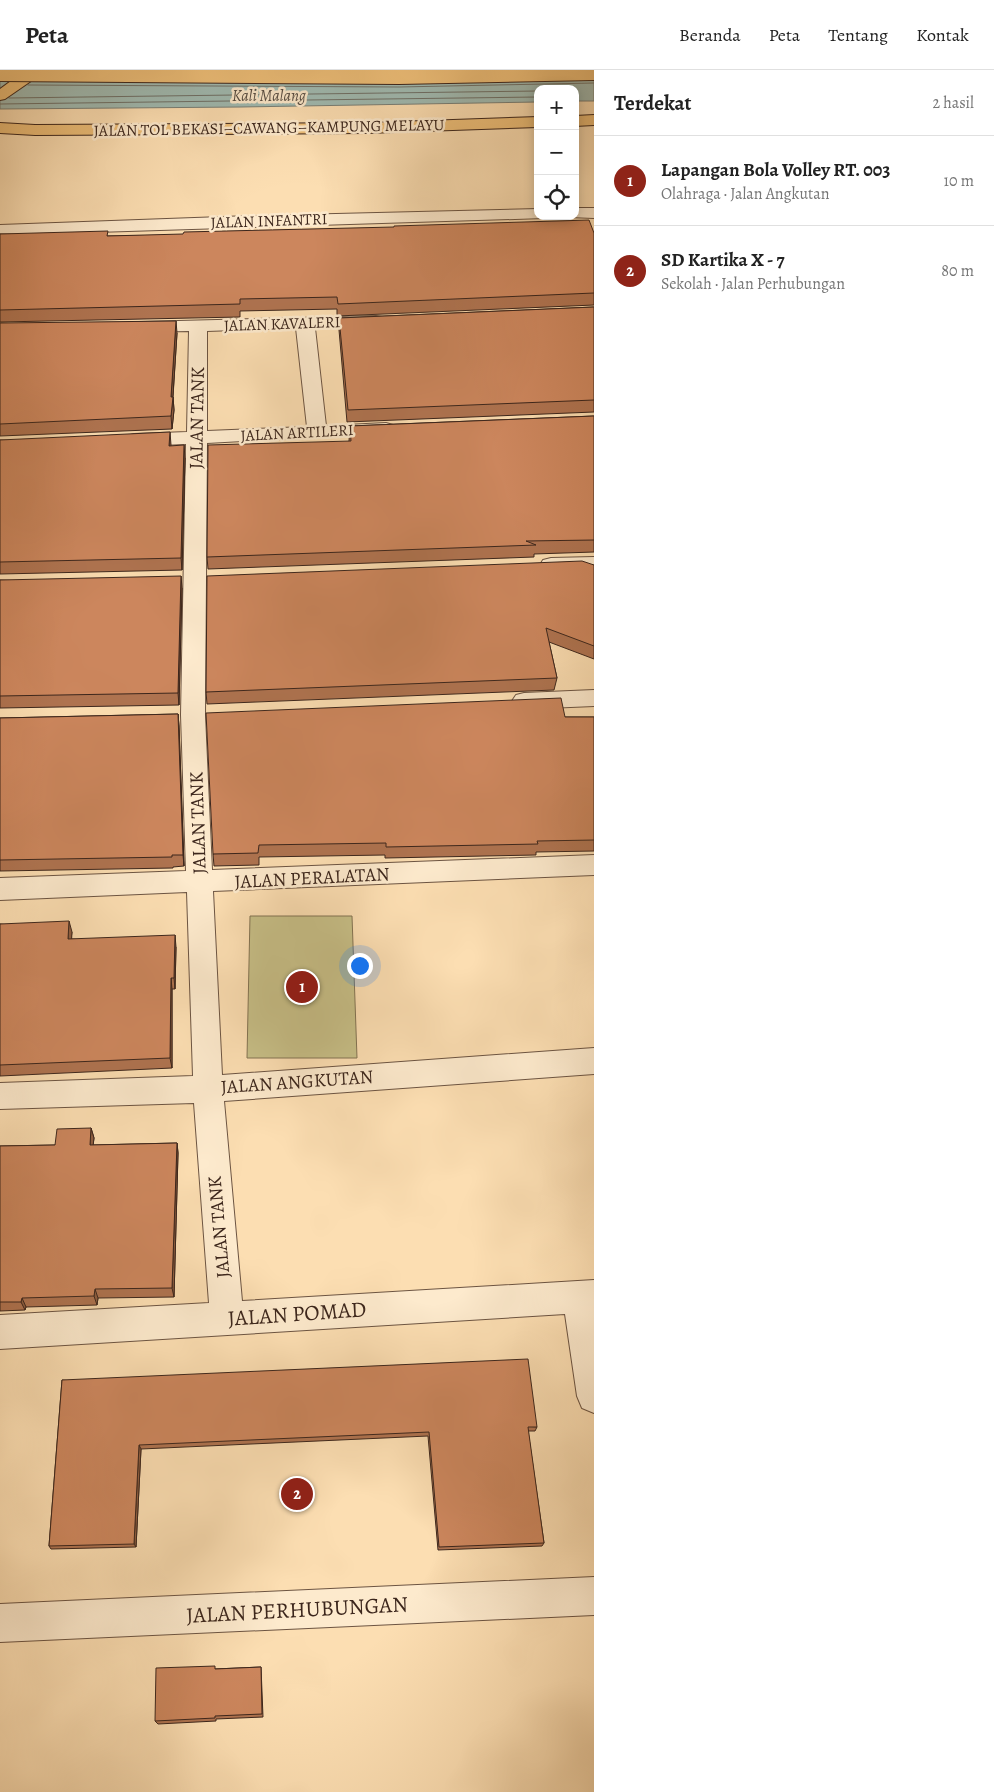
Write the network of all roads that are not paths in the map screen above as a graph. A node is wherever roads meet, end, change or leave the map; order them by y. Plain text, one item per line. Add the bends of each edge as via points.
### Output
1 (35, 71) edge
2 (594, 72) edge
3 (0, 73) edge
4 (0, 96) edge
5 (594, 120) edge
6 (579, 121) edge
7 (534, 122) edge
8 (0, 130) edge
9 (579, 213) edge
10 (594, 213) edge
11 (534, 214) edge
12 (0, 230) edge
13 (395, 320) edge
14 (305, 324) junction
15 (119, 327) edge
16 (198, 327) junction
17 (406, 428) edge
18 (316, 431) junction
19 (197, 437) junction
20 (118, 440) edge
21 (594, 564) edge
22 (534, 566) edge
23 (594, 698) edge
24 (506, 702) edge
25 (594, 865) edge
26 (200, 883) junction
27 (0, 890) edge
28 (594, 1061) edge
29 (208, 1089) junction
30 (0, 1096) edge
31 (587, 1296) edge
32 (227, 1318) junction
33 (0, 1332) edge
34 (594, 1396) edge
35 (594, 1596) edge
36 (0, 1623) edge

1 - 4 main road
2 - 3 main road, bridge via 399,76
5 - 6 main road
7 - 8 main road, JALAN TOL BEKASI–CAWANG–KAMPUNG MELAYU via 368,128
9 - 10 street
11 - 12 street, JALAN INFANTRI
13 - 14 street, JALAN KAVALERI
14 - 16 street, JALAN KAVALERI
14 - 18 street
15 - 16 street, JALAN KAVALERI
16 - 19 street, JALAN TANK
17 - 18 street, JALAN ARTILERI
18 - 19 street, JALAN ARTILERI
19 - 20 street, JALAN ARTILERI
19 - 26 street, JALAN TANK via 193,715
21 - 22 street
23 - 24 street
25 - 26 street, JALAN PERALATAN
26 - 27 street, JALAN PERALATAN
26 - 29 street, JALAN TANK
28 - 29 street, JALAN ANGKUTAN
29 - 30 street, JALAN ANGKUTAN
29 - 32 street, JALAN TANK
31 - 32 street, JALAN POMAD
31 - 34 street
32 - 33 street, JALAN POMAD
35 - 36 street, JALAN PERHUBUNGAN

